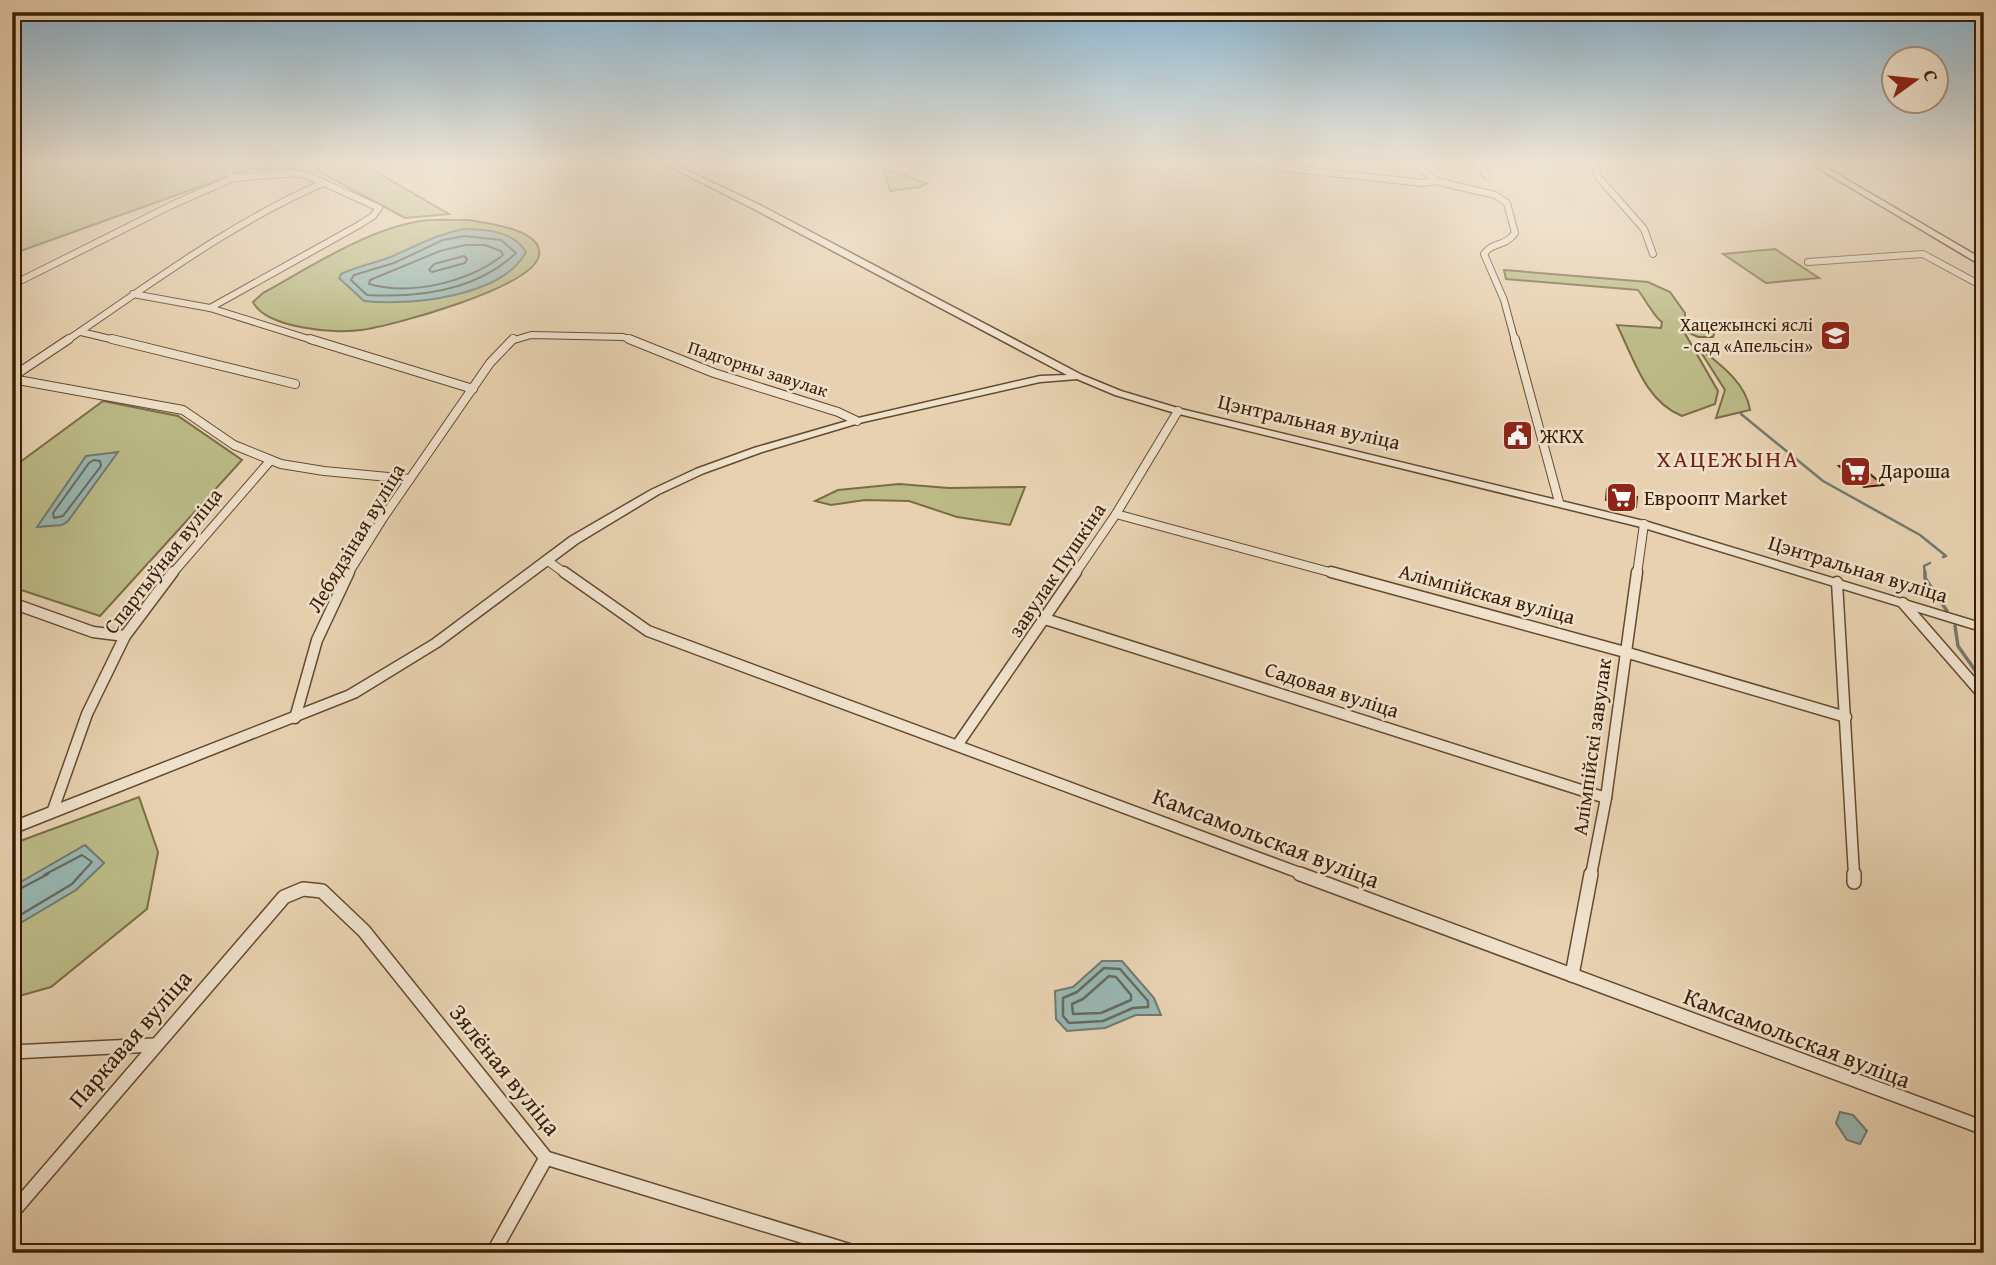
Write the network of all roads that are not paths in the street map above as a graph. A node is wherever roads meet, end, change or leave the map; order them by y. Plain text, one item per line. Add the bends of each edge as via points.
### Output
1 (142, 220) edge
2 (249, 220) edge
3 (364, 220) edge
4 (782, 220) edge
5 (1512, 220) edge
6 (1636, 220) edge
7 (1910, 220) edge
8 (1653, 254) dead end
9 (1808, 262) dead end
10 (1984, 264) edge
11 (12, 285) edge
12 (1984, 286) edge
13 (133, 294) junction
14 (210, 308) junction
15 (81, 332) junction
16 (649, 347) joint
17 (1079, 377) junction
18 (12, 378) edge
19 (295, 384) dead end
20 (473, 389) junction
21 (1178, 411) junction
22 (857, 421) junction
23 (270, 461) junction
24 (410, 480) junction
25 (1559, 502) junction
26 (1116, 514) junction
27 (1644, 524) junction
28 (548, 561) junction
29 (1837, 582) junction
30 (12, 603) edge
31 (1903, 603) junction
32 (1045, 619) junction
33 (1984, 628) edge
34 (125, 636) junction
35 (1625, 652) junction
36 (1984, 696) edge
37 (1846, 717) junction
38 (295, 718) junction
39 (958, 744) junction
40 (1606, 798) junction
41 (54, 810) junction
42 (12, 828) edge
43 (1854, 882) dead end
44 (284, 897) joint
45 (1572, 975) junction
46 (154, 1045) junction
47 (12, 1052) edge
48 (1984, 1128) edge
49 (546, 1158) junction
50 (12, 1213) edge
51 (493, 1253) edge
52 (857, 1253) edge

1 - 11 street
2 - 13 street
3 - 14 street
4 - 17 street, Цэнтральная вуліца
5 - 25 street via 1515,233 1508,242 1489,247 1484,254 1504,300
6 - 8 street
7 - 10 main road
9 - 12 street via 1923,254
13 - 14 street
13 - 15 street
14 - 20 street
15 - 18 street
15 - 19 street
16 - 20 street, Лебядзіная вуліца via 623,337 531,335 503,347
16 - 22 street, Падгорны завулак
17 - 21 street, Цэнтральная вуліца
17 - 22 street via 1040,379
18 - 23 street via 183,410 239,449
20 - 24 street, Лебядзіная вуліца
21 - 25 street, Цэнтральная вуліца
21 - 26 street, завулак Пушкіна
22 - 28 street via 700,471 655,492 574,540
23 - 24 street
23 - 34 street, Спартыўная вуліца via 177,566
24 - 38 street, Лебядзіная вуліца via 327,614
25 - 27 street, Цэнтральная вуліца
26 - 32 street, завулак Пушкіна
26 - 35 street, Алімпійская вуліца
27 - 29 street, Цэнтральная вуліца
27 - 35 street, Алімпійскі завулак
28 - 38 street via 436,643 352,694
28 - 39 street, Камсамольская вуліца via 648,631
29 - 31 street, Цэнтральная вуліца
29 - 37 street
30 - 34 street via 93,632
31 - 33 street, Цэнтральная вуліца
31 - 36 street
32 - 39 street, завулак Пушкіна
32 - 40 street, Садовая вуліца
34 - 41 street, Спартыўная вуліца via 87,715
35 - 37 street, Алімпійская вуліца
35 - 40 street, Алімпійскі завулак
37 - 43 street
38 - 41 street
39 - 45 street, Камсамольская вуліца
40 - 45 street, Алімпійскі завулак
41 - 42 street
44 - 46 street, Паркавая вуліца
44 - 49 street, Зялёная вуліца via 303,889 322,891 364,931
45 - 48 street, Камсамольская вуліца
46 - 47 street
46 - 50 street, Паркавая вуліца
49 - 51 street
49 - 52 street, Зялёная вуліца

